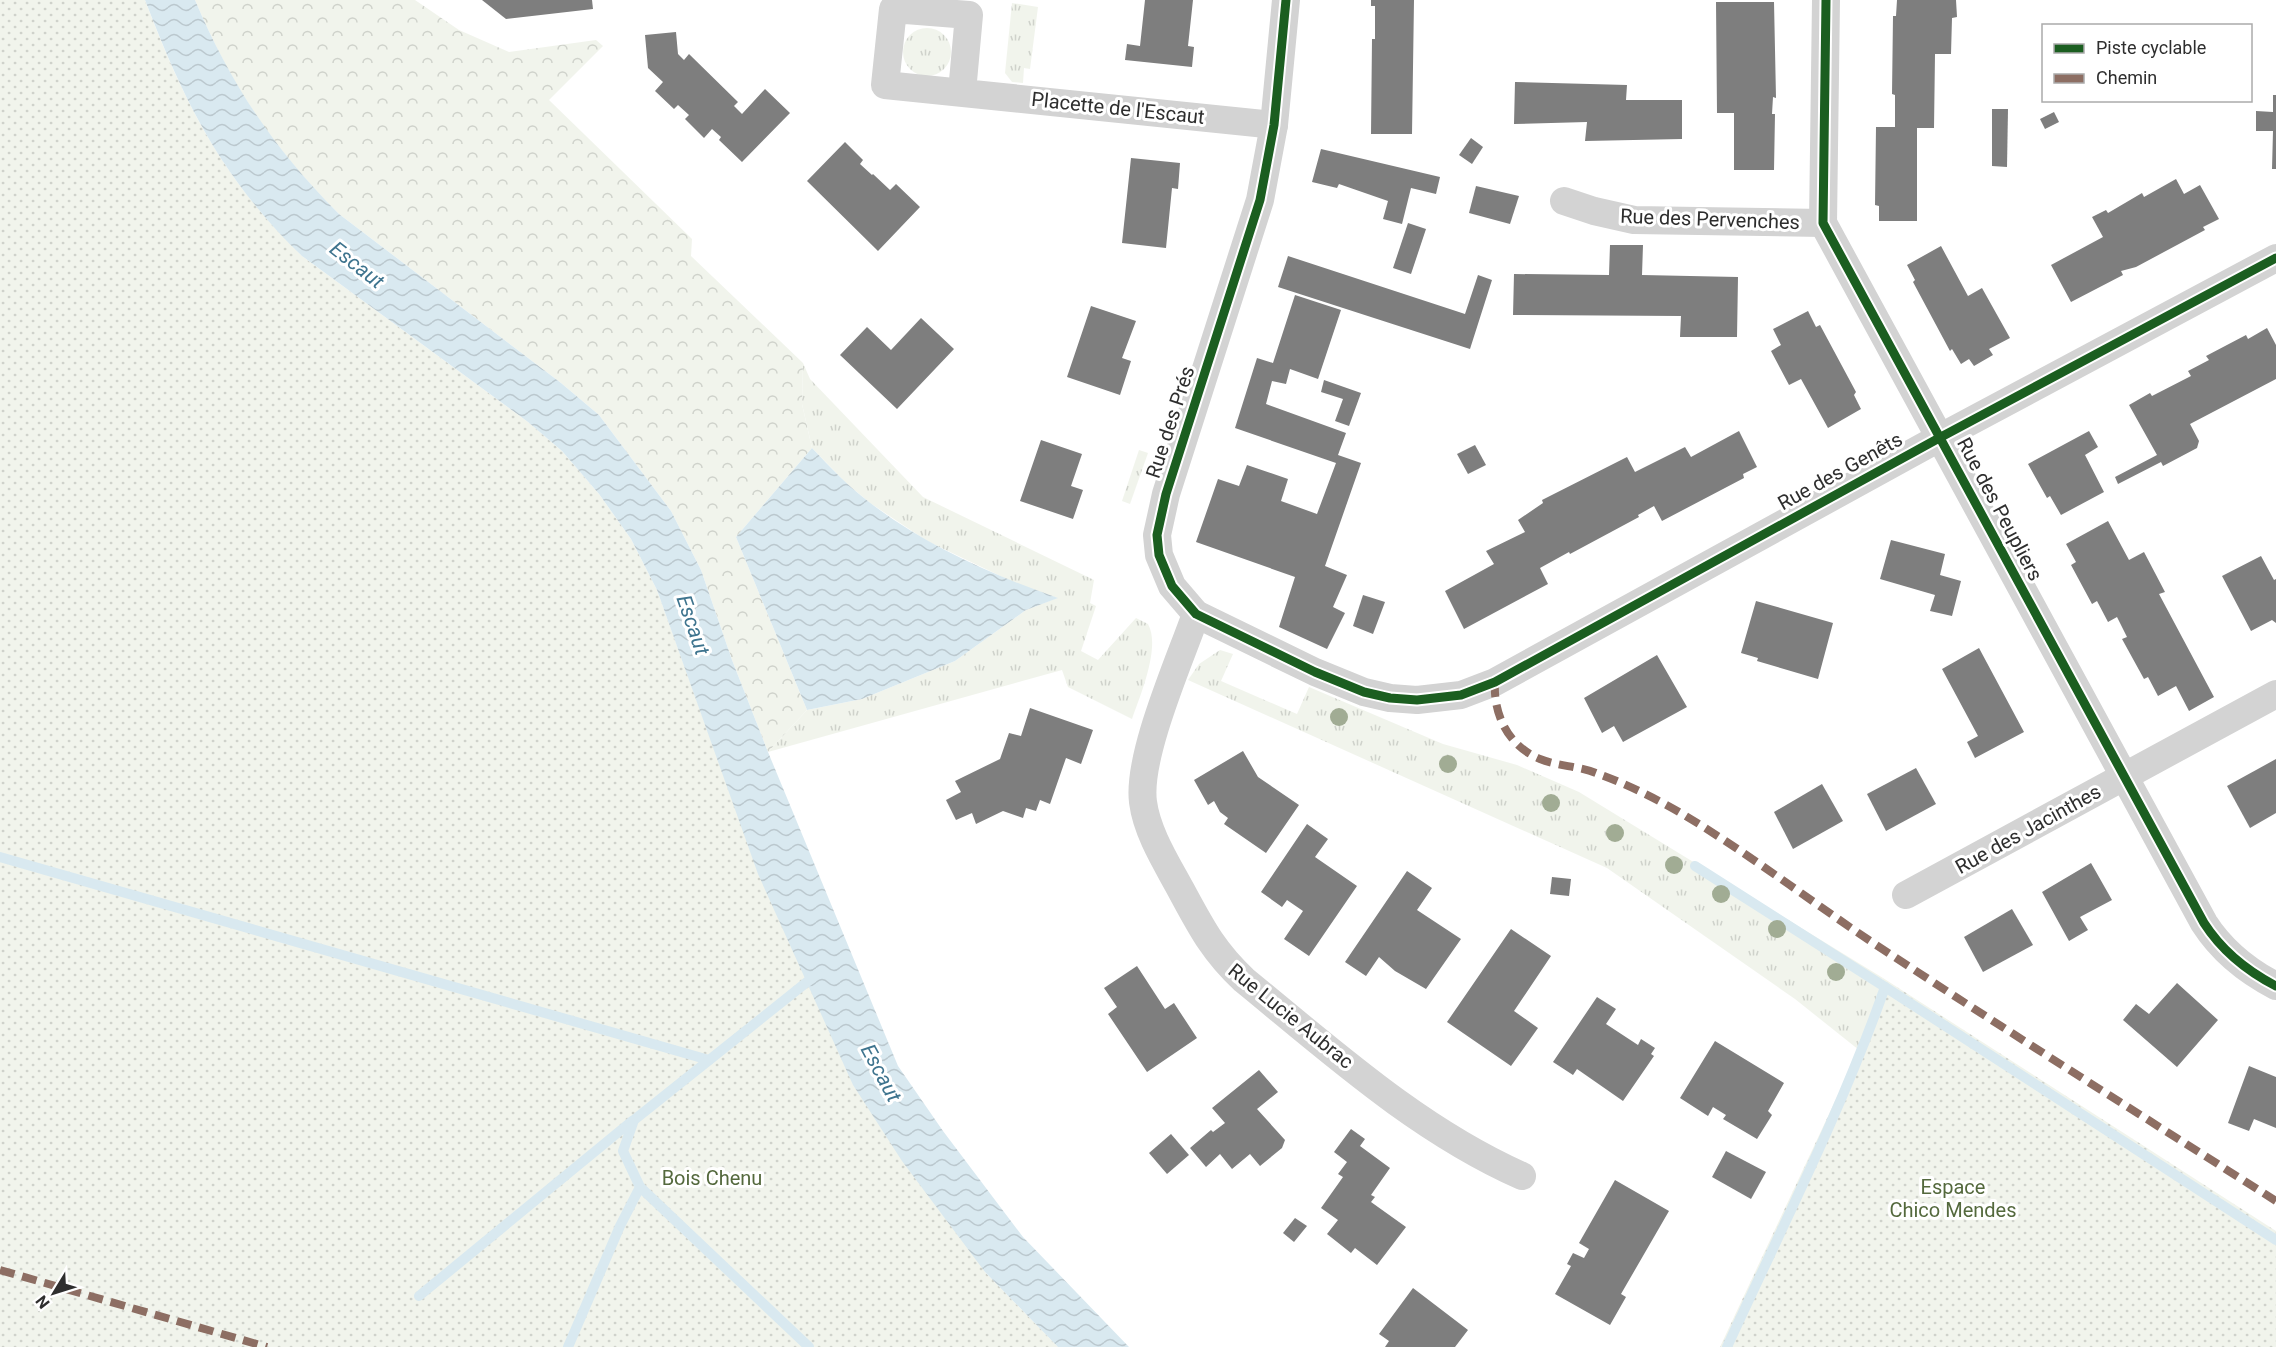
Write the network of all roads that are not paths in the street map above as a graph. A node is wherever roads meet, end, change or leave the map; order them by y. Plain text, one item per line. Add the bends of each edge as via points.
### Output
1 (1286, 0) edge
2 (1827, 0) edge
3 (962, 92) dead end
4 (1274, 125) junction
5 (1564, 201) dead end
6 (1823, 223) junction
7 (2276, 258) edge
8 (1941, 437) junction
9 (1196, 614) junction
10 (2276, 694) edge
11 (1416, 700) joint
12 (2124, 776) junction
13 (1906, 895) dead end
14 (2276, 986) edge
15 (1522, 1176) dead end

1 - 4 street, Rue des Prés
2 - 6 street, Rue des Peupliers
3 - 4 street, Placette de l'Escaut
4 - 9 street, Rue des Prés via 1260,200 1166,494 1157,535 1163,571
5 - 6 street, Rue des Pervenches via 1634,220
6 - 8 street, Rue des Peupliers
7 - 8 street, Rue des Genêts
8 - 11 street, Rue des Genêts via 1495,681 1461,695
8 - 12 street, Rue des Peupliers
9 - 11 street, Rue des Prés via 1337,681 1390,698
9 - 15 street, Rue Lucie Aubrac via 1146,756 1143,802 1167,864 1207,939 1244,980 1430,1127
10 - 12 street, Rue des Jacinthes
12 - 13 street, Rue des Jacinthes
12 - 14 street, Rue des Peupliers via 2214,938 2240,963

